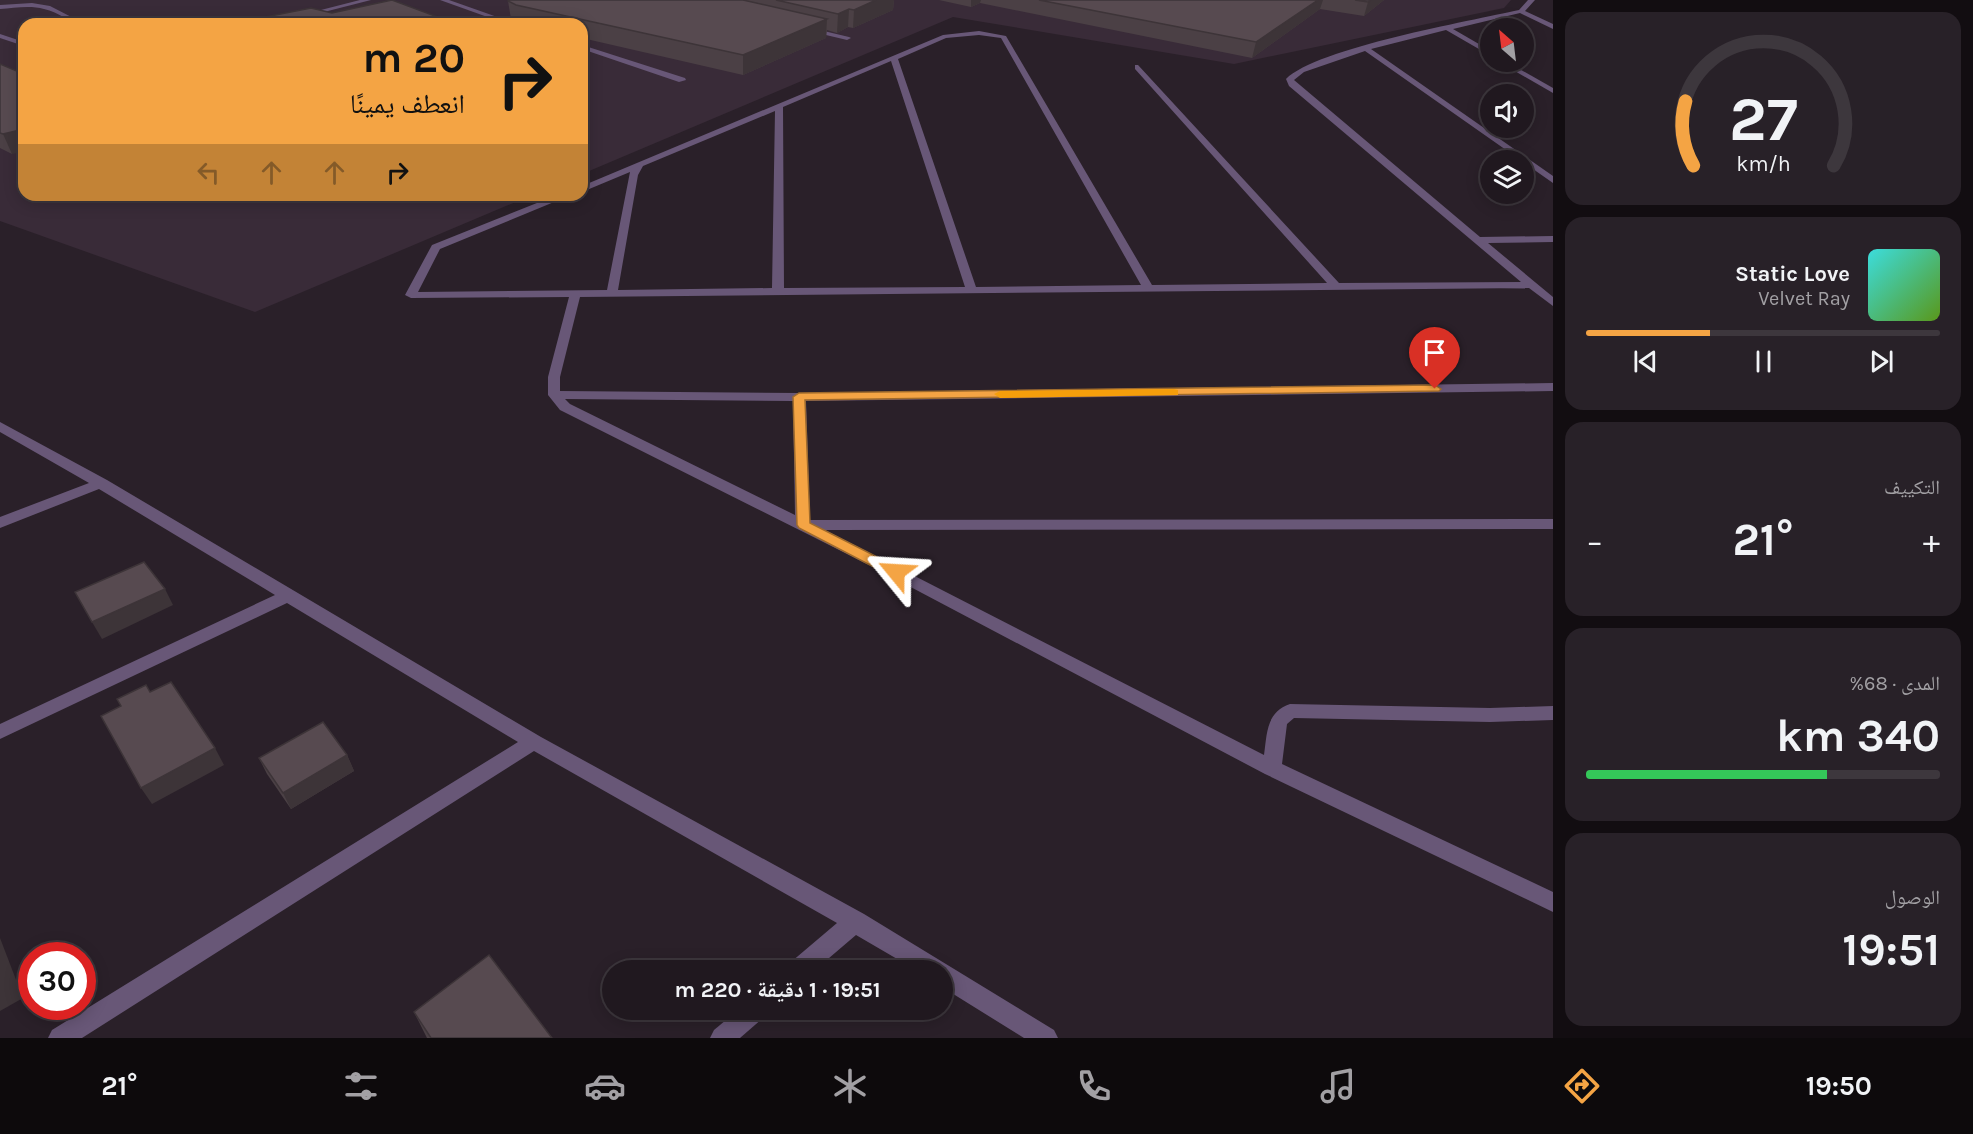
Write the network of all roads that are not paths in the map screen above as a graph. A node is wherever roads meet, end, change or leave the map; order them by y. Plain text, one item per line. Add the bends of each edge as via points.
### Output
1 (368, 0) edge
2 (443, 0) edge
3 (1532, 0) edge
4 (0, 7) edge
5 (1521, 11) junction
6 (507, 14) edge
7 (69, 18) edge
8 (294, 18) edge
9 (495, 18) joint
10 (1553, 27) edge
11 (802, 28) edge
12 (1448, 29) junction
13 (0, 36) edge
14 (847, 38) edge
15 (18, 42) edge
16 (1480, 48) edge
17 (588, 49) edge
18 (1366, 49) junction
19 (894, 58) junction
20 (1138, 67) dead end
21 (1520, 72) edge
22 (682, 80) dead end
23 (1553, 91) edge
24 (780, 105) junction
25 (639, 166) junction
26 (1553, 180) edge
27 (588, 187) edge
28 (551, 201) edge
29 (1553, 238) edge
30 (1478, 240) junction
31 (1531, 285) junction
32 (1335, 286) junction
33 (1148, 288) junction
34 (971, 289) junction
35 (778, 290) junction
36 (576, 292) junction
37 (612, 292) junction
38 (1553, 303) edge
39 (1553, 387) edge
40 (554, 395) junction
41 (799, 397) junction
42 (0, 426) edge
43 (102, 483) junction
44 (0, 523) edge
45 (1553, 524) edge
46 (803, 525) junction
47 (289, 595) junction
48 (1553, 713) edge
49 (0, 732) edge
50 (533, 742) junction
51 (1272, 768) junction
52 (1553, 902) edge
53 (856, 921) junction
54 (811, 960) edge
55 (920, 960) edge
56 (953, 981) edge
57 (743, 1020) edge
58 (60, 1038) edge
59 (722, 1038) edge
60 (1046, 1038) edge

1 - 8 street
2 - 9 street
3 - 5 street
4 - 7 street via 32,5
5 - 10 street
5 - 12 street
6 - 9 street
11 - 14 street
12 - 16 street
12 - 18 street
13 - 15 street
17 - 22 street
18 - 26 street
18 - 30 street via 1296,72 1290,79 1292,84
19 - 24 street
19 - 33 street via 945,36 1004,36
19 - 34 street
20 - 32 street
21 - 23 street
24 - 25 street
24 - 35 street
25 - 27 street
25 - 37 street via 633,175
28 - 36 street via 436,247 411,295
29 - 30 street
30 - 31 street
31 - 32 street
31 - 38 street
32 - 33 street
33 - 34 street
34 - 35 street
35 - 37 street
36 - 37 street
36 - 40 street via 554,377
39 - 41 street
40 - 41 street
40 - 46 street via 565,407
41 - 46 street
42 - 43 street
43 - 44 street
43 - 47 street
45 - 46 street
46 - 51 street
47 - 49 street
47 - 50 street
48 - 51 street via 1290,711 1278,721
50 - 53 street
50 - 58 street
51 - 52 street
53 - 54 street
53 - 55 street
56 - 60 street
57 - 59 street

